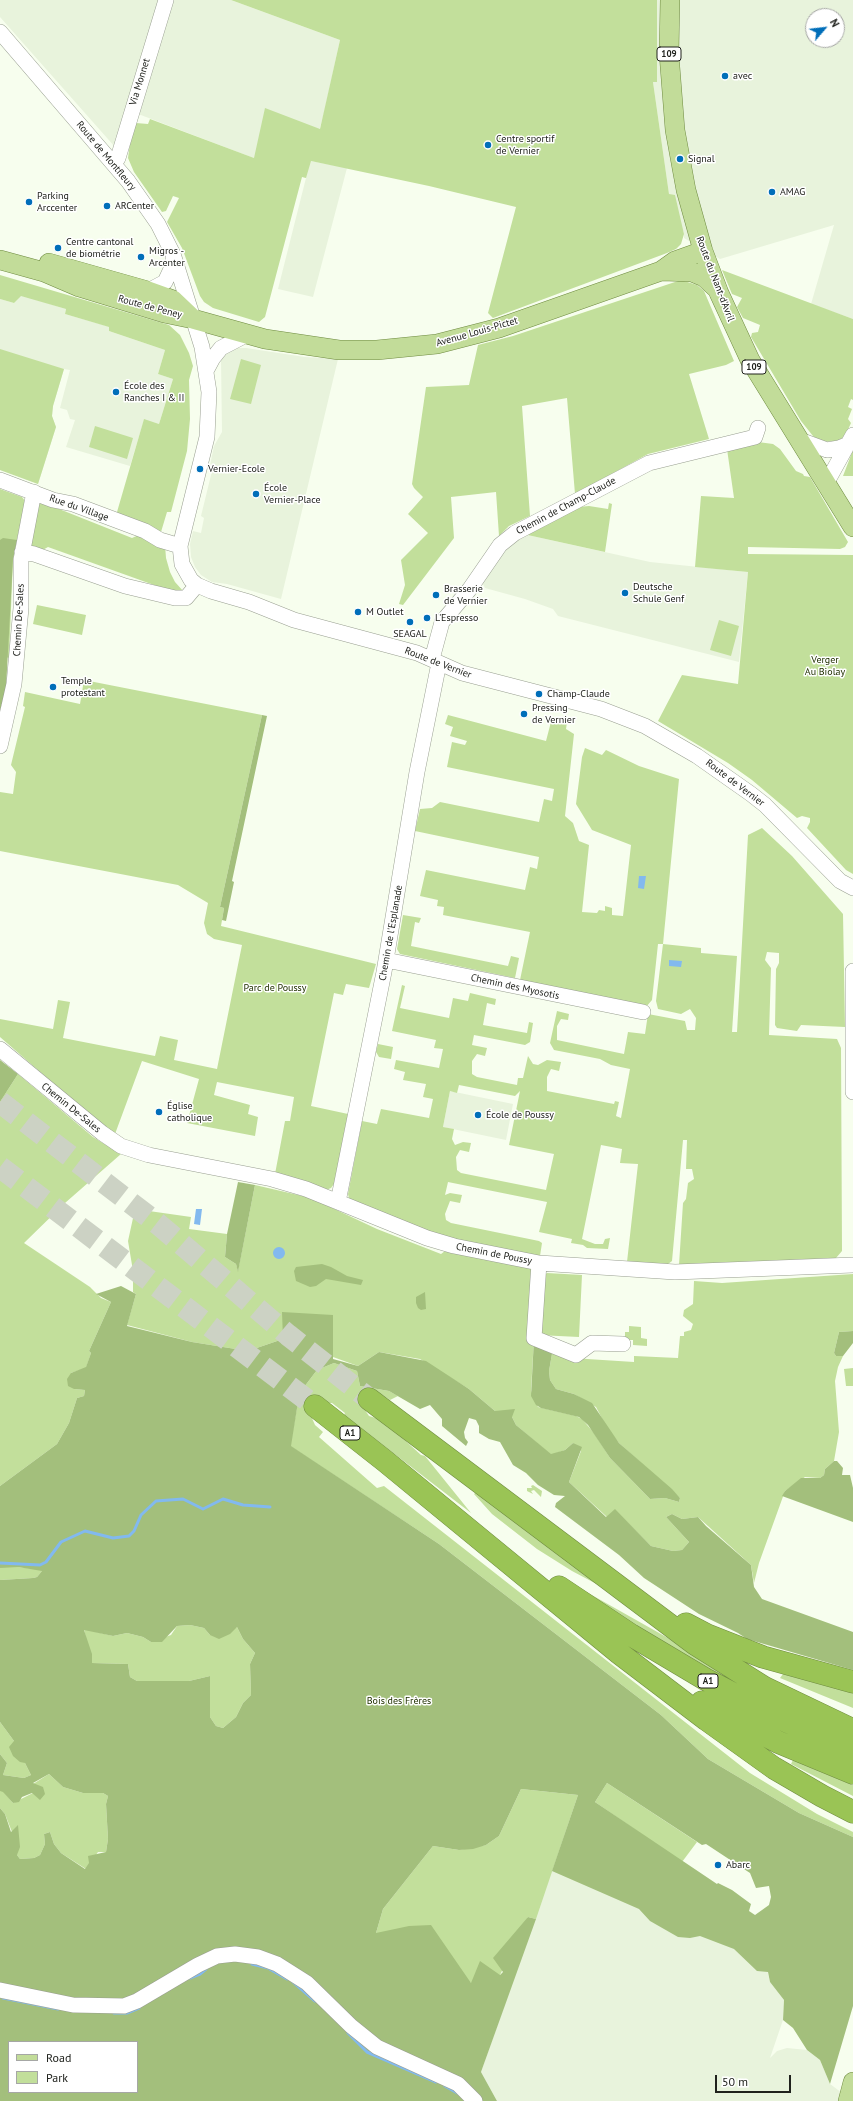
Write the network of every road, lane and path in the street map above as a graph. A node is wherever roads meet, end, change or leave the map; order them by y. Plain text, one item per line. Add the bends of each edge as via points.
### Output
1 (166, 0) edge
2 (670, 0) edge
3 (0, 32) edge
4 (114, 164) junction
5 (0, 249) edge
6 (703, 250) junction
7 (173, 254) junction
8 (0, 260) edge
9 (661, 271) junction
10 (718, 290) junction
11 (148, 291) junction
12 (194, 318) junction
13 (248, 334) junction
14 (206, 371) junction
15 (758, 428) dead end
16 (851, 439) edge
17 (800, 440) junction
18 (0, 480) edge
19 (827, 482) junction
20 (34, 492) junction
21 (853, 527) edge
22 (180, 546) junction
23 (22, 552) junction
24 (197, 585) junction
25 (436, 661) junction
26 (0, 746) edge
27 (847, 884) edge
28 (853, 895) edge
29 (386, 960) junction
30 (853, 971) edge
31 (643, 1012) dead end
32 (0, 1049) edge
33 (853, 1092) edge
34 (149, 1155) joint
35 (338, 1202) junction
36 (539, 1263) junction
37 (853, 1265) edge
38 (623, 1344) dead end
39 (369, 1399) tunnel mouth
40 (315, 1406) tunnel mouth
41 (385, 1461) junction
42 (623, 1591) junction
43 (619, 1653) junction
44 (853, 1682) edge
45 (853, 1730) edge
46 (853, 1751) edge
47 (853, 1773) edge
48 (853, 1812) edge
49 (0, 1990) edge
50 (853, 2082) edge
51 (475, 2101) edge
52 (848, 2101) edge

1 - 4 street, Via Monnet
2 - 6 main road, Route du Nant-d'Avril / 109 via 669,54 675,130 686,190
3 - 4 street, Route de Montfleury
4 - 7 street, Route de Montfleury via 151,212
5 - 11 main road, Route de Peney
6 - 9 main road, Avenue Louis-Pictet
6 - 10 main road, Route du Nant-d'Avril / 109
7 - 11 street via 173,265 165,282
7 - 12 street, Route de Montfleury
8 - 12 main road, Route de Peney via 44,272 79,287 160,312
9 - 10 main road via 692,272 704,277
9 - 13 main road, Avenue Louis-Pictet via 499,328 449,342 414,348 339,350 302,346
10 - 17 main road, Route du Nant-d'Avril / 109 via 750,360
11 - 12 main road, Route de Peney via 173,300
12 - 13 main road, Avenue Louis-Pictet
12 - 14 street, Route de Vernier
13 - 14 street via 221,348
14 - 22 street, Route de Vernier via 209,392 207,437
15 - 25 street, Chemin de Champ-Claude via 755,437 649,463 515,533 500,545 442,622
16 - 17 street via 839,448 828,450
16 - 19 street
17 - 19 main road, Route du Nant-d'Avril / 109
18 - 20 street, Rue du Village
19 - 21 main road, Route du Nant-d'Avril / 109
20 - 22 street, Rue du Village via 73,504
20 - 23 street, Chemin De-Sales
22 - 24 street, Route de Vernier via 184,570
23 - 24 street via 125,586 175,598 186,598
23 - 26 street, Chemin De-Sales via 21,608 14,684
24 - 25 street, Route de Vernier via 294,620 417,653
25 - 27 street, Route de Vernier via 467,675 601,709 645,726 697,756 755,797
25 - 29 street, Chemin de l'Esplanade
27 - 28 street, Route de Vernier
29 - 31 street, Chemin des Myosotis
29 - 35 street, Chemin de l'Esplanade
30 - 33 street
32 - 34 street, Chemin De-Sales via 102,1133 121,1146
34 - 35 street, Chemin de Poussy via 272,1179
35 - 36 street, Chemin de Poussy via 427,1238 487,1254
36 - 37 street, Chemin de Poussy via 675,1272
36 - 38 street via 534,1338 576,1355 592,1343
39 - 42 highway, A1
40 - 41 highway, A1
41 - 43 highway
41 - 46 highway, A1 via 565,1591 648,1646 755,1706
42 - 44 highway via 724,1642 778,1661
42 - 45 highway, A1 via 741,1674 789,1701
43 - 47 highway via 754,1730
43 - 48 highway via 751,1752 797,1782
49 - 51 street via 73,2005 124,2006 133,2004 217,1956 235,1954 258,1957 277,1964 307,1983 351,2026 377,2047 458,2084
50 - 52 main road

